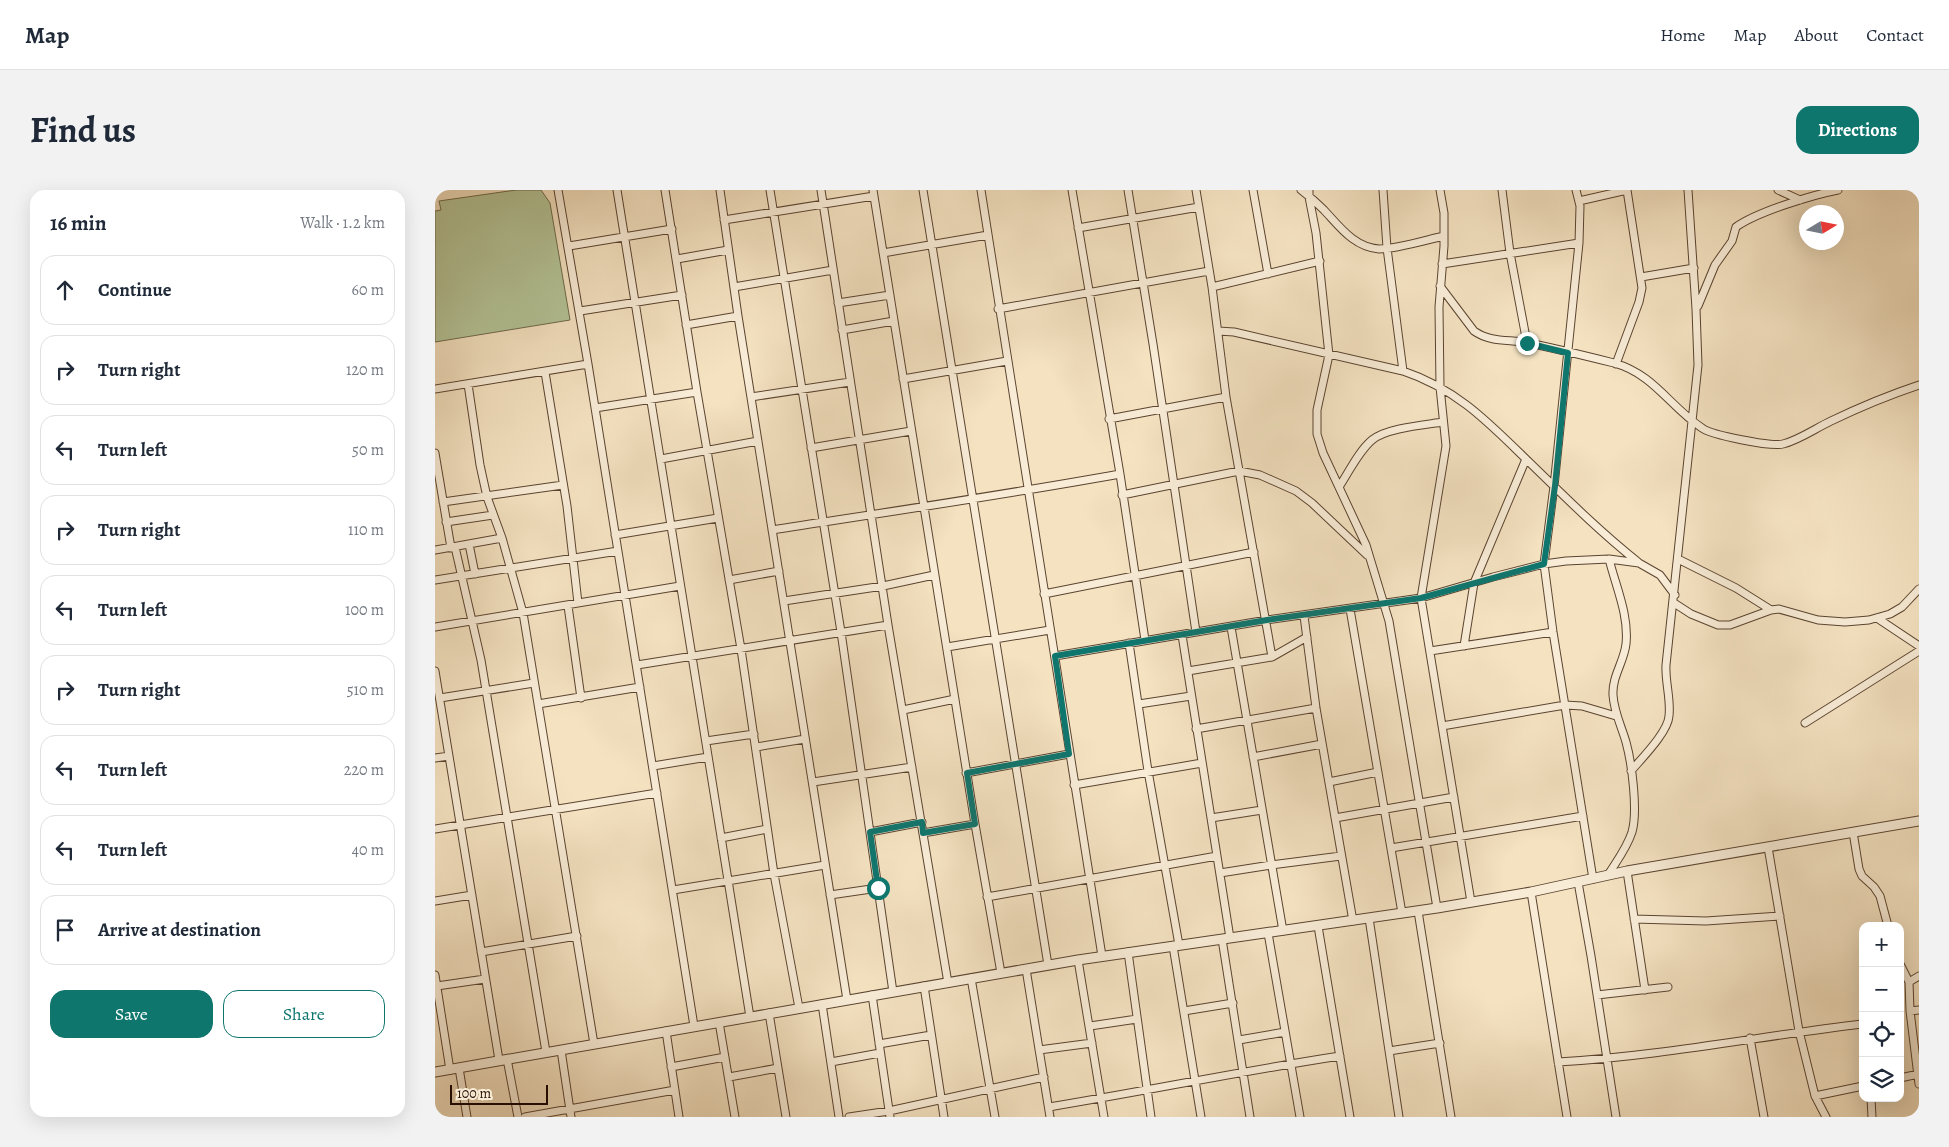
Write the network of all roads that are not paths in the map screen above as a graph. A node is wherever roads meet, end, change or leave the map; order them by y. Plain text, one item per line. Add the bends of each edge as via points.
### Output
1 (558, 190) edge
2 (617, 190) edge
3 (665, 190) edge
4 (720, 190) edge
5 (770, 190) edge
6 (821, 190) edge
7 (923, 190) edge
8 (981, 190) edge
9 (1072, 190) edge
10 (1128, 190) edge
11 (1196, 190) edge
12 (1253, 190) edge
13 (1301, 190) edge
14 (1383, 190) edge
15 (1440, 190) edge
16 (1502, 190) edge
17 (1575, 190) edge
18 (1627, 190) edge
19 (1688, 190) edge
20 (1778, 190) edge
21 (1838, 190) edge
22 (1827, 191) edge
23 (873, 193) edge
24 (1309, 193) edge
25 (1800, 200) junction
26 (1579, 201) junction
27 (823, 204) junction
28 (1199, 207) junction
29 (773, 212) junction
30 (1133, 218) junction
31 (724, 220) junction
32 (1078, 228) junction
33 (672, 229) junction
34 (988, 235) junction
35 (625, 236) junction
36 (1444, 236) junction
37 (1579, 243) junction
38 (933, 245) junction
39 (569, 246) junction
40 (1387, 248) junction
41 (728, 250) junction
42 (883, 253) junction
43 (1510, 253) junction
44 (677, 259) junction
45 (1320, 261) junction
46 (1442, 264) junction
47 (1694, 268) junction
48 (833, 270) junction
49 (1209, 271) junction
50 (1268, 274) junction
51 (1641, 277) junction
52 (784, 279) junction
53 (1143, 282) junction
54 (1440, 286) junction
55 (734, 287) junction
56 (1212, 287) junction
57 (1088, 293) junction
58 (682, 295) junction
59 (890, 295) junction
60 (635, 302) junction
61 (838, 303) junction
62 (1696, 308) junction
63 (998, 309) junction
64 (580, 311) junction
65 (738, 316) junction
66 (894, 321) junction
67 (687, 325) junction
68 (842, 330) junction
69 (1218, 331) junction
70 (1527, 343) junction
71 (1568, 353) junction
72 (1329, 356) junction
73 (1007, 361) junction
74 (588, 364) junction
75 (1616, 364) junction
76 (952, 370) junction
77 (1403, 371) junction
78 (545, 372) junction
79 (903, 379) junction
80 (850, 382) junction
81 (468, 384) junction
82 (1919, 385) edge
83 (1440, 387) junction
84 (802, 388) junction
85 (435, 389) edge
86 (697, 392) junction
87 (751, 397) junction
88 (1226, 397) junction
89 (651, 400) junction
90 (595, 408) junction
91 (1163, 409) junction
92 (1109, 419) junction
93 (1693, 421) junction
94 (1443, 422) junction
95 (911, 431) junction
96 (758, 441) junction
97 (860, 441) junction
98 (811, 448) junction
99 (707, 450) junction
100 (435, 453) edge
101 (661, 458) junction
102 (1526, 459) junction
103 (1239, 472) junction
104 (1120, 474) junction
105 (1174, 484) junction
106 (563, 485) junction
107 (1555, 486) junction
108 (1339, 487) junction
109 (1027, 491) junction
110 (1122, 495) junction
111 (487, 497) junction
112 (973, 498) junction
113 (443, 502) junction
114 (924, 505) junction
115 (493, 515) junction
116 (873, 515) junction
117 (718, 518) junction
118 (446, 522) junction
119 (823, 522) junction
120 (671, 525) junction
121 (772, 530) junction
122 (615, 535) junction
123 (502, 538) junction
124 (469, 544) junction
125 (453, 547) junction
126 (435, 550) edge
127 (618, 551) junction
128 (1254, 552) junction
129 (1369, 557) junction
130 (572, 559) junction
131 (1609, 559) junction
132 (1678, 559) junction
133 (1639, 563) junction
134 (1544, 564) junction
135 (1186, 565) junction
136 (511, 568) junction
137 (779, 571) junction
138 (475, 574) junction
139 (935, 575) junction
140 (1135, 575) junction
141 (461, 576) junction
142 (435, 580) edge
143 (729, 580) junction
144 (1474, 583) junction
145 (681, 586) junction
146 (883, 586) junction
147 (1919, 589) edge
148 (835, 593) junction
149 (1044, 594) junction
150 (625, 596) junction
151 (1421, 598) junction
152 (1674, 599) junction
153 (783, 601) junction
154 (578, 603) junction
155 (1384, 604) junction
156 (568, 606) junction
157 (1351, 609) junction
158 (1771, 610) junction
159 (523, 613) junction
160 (1305, 616) junction
161 (1877, 618) junction
162 (1267, 620) junction
163 (471, 622) junction
164 (888, 625) junction
165 (435, 627) edge
166 (1231, 627) junction
167 (1050, 630) junction
168 (841, 632) junction
169 (1196, 632) junction
170 (1553, 632) junction
171 (1182, 635) junction
172 (1307, 637) junction
173 (995, 640) junction
174 (1145, 640) junction
175 (790, 641) junction
176 (1129, 643) junction
177 (1464, 646) junction
178 (1919, 646) edge
179 (947, 647) junction
180 (741, 648) junction
181 (1429, 651) junction
182 (1919, 651) edge
183 (693, 656) junction
184 (1055, 656) junction
185 (1272, 657) junction
186 (1238, 663) junction
187 (637, 664) junction
188 (435, 671) edge
189 (1188, 671) junction
190 (534, 683) junction
191 (640, 687) junction
192 (486, 691) junction
193 (1191, 696) junction
194 (440, 698) junction
195 (581, 698) junction
196 (955, 699) junction
197 (538, 704) junction
198 (1139, 704) junction
199 (1565, 705) junction
200 (1316, 708) junction
201 (903, 710) junction
202 (1616, 716) junction
203 (1247, 720) junction
204 (1805, 723) dead end
205 (1442, 726) junction
206 (1197, 728) junction
207 (754, 734) junction
208 (805, 739) junction
209 (706, 741) junction
210 (1322, 744) junction
211 (756, 747) junction
212 (1069, 754) junction
213 (449, 756) junction
214 (708, 757) junction
215 (1253, 757) junction
216 (435, 758) edge
217 (1202, 763) junction
218 (1015, 764) junction
219 (653, 766) junction
220 (912, 767) junction
221 (1631, 771) junction
222 (1148, 772) junction
223 (1378, 772) junction
224 (967, 773) junction
225 (861, 775) junction
226 (813, 782) junction
227 (1329, 782) junction
228 (1074, 785) junction
229 (657, 793) junction
230 (1454, 797) junction
231 (1420, 803) junction
232 (556, 810) junction
233 (1262, 810) junction
234 (1385, 810) junction
235 (1583, 816) junction
236 (507, 817) junction
237 (1211, 818) junction
238 (1335, 818) junction
239 (1919, 821) edge
240 (922, 822) junction
241 (460, 824) junction
242 (975, 824) junction
243 (435, 829) edge
244 (767, 830) junction
245 (870, 832) junction
246 (1853, 832) junction
247 (923, 833) junction
248 (721, 838) junction
249 (1461, 838) junction
250 (1426, 843) junction
251 (1768, 847) junction
252 (1391, 848) junction
253 (1217, 856) junction
254 (1341, 856) junction
255 (1271, 864) junction
256 (825, 865) junction
257 (1165, 866) junction
258 (1627, 871) junction
259 (1220, 873) junction
260 (774, 874) junction
261 (1608, 875) junction
262 (1088, 879) junction
263 (1593, 879) junction
264 (729, 882) junction
265 (1578, 882) junction
266 (878, 888) junction
267 (673, 890) junction
268 (1035, 890) junction
269 (1531, 892) junction
270 (472, 895) junction
271 (830, 895) junction
272 (987, 897) junction
273 (435, 902) edge
274 (1471, 902) junction
275 (1437, 908) junction
276 (1418, 911) junction
277 (1401, 913) junction
278 (1780, 916) junction
279 (1369, 918) junction
280 (1634, 919) junction
281 (1353, 921) junction
282 (1887, 922) edge
283 (1318, 926) junction
284 (1283, 931) junction
285 (1268, 933) junction
286 (577, 936) junction
287 (1226, 938) junction
288 (529, 944) junction
289 (1176, 946) junction
290 (481, 952) junction
291 (1128, 952) junction
292 (1102, 956) junction
293 (1078, 960) junction
294 (1048, 965) junction
295 (1902, 967) edge
296 (1026, 969) junction
297 (1001, 973) junction
298 (435, 975) edge
299 (1919, 976) edge
300 (971, 978) junction
301 (485, 979) junction
302 (1909, 982) junction
303 (948, 983) junction
304 (437, 986) junction
305 (924, 986) junction
306 (1668, 987) dead end
307 (1645, 990) junction
308 (893, 992) junction
309 (1597, 995) junction
310 (872, 996) junction
311 (847, 1000) junction
312 (1233, 1003) junction
313 (822, 1004) junction
314 (799, 1008) junction
315 (1919, 1010) edge
316 (1183, 1011) junction
317 (1909, 1011) junction
318 (769, 1013) junction
319 (750, 1017) junction
320 (1137, 1019) junction
321 (719, 1022) junction
322 (1859, 1024) edge
323 (694, 1026) junction
324 (1090, 1026) junction
325 (665, 1031) junction
326 (1799, 1031) junction
327 (1285, 1032) junction
328 (931, 1035) junction
329 (1750, 1038) junction
330 (1239, 1040) junction
331 (1092, 1043) junction
332 (1439, 1043) junction
333 (594, 1044) junction
334 (879, 1044) junction
335 (561, 1050) junction
336 (1039, 1050) junction
337 (1389, 1051) junction
338 (547, 1052) junction
339 (880, 1053) junction
340 (1340, 1056) junction
341 (725, 1057) junction
342 (1606, 1059) junction
343 (503, 1060) junction
344 (831, 1062) junction
345 (1558, 1062) junction
346 (1291, 1064) junction
347 (671, 1067) junction
348 (778, 1068) junction
349 (454, 1069) junction
350 (1244, 1071) junction
351 (435, 1072) edge
352 (1918, 1074) edge
353 (729, 1077) junction
354 (1044, 1077) junction
355 (1904, 1077) edge
356 (1194, 1081) junction
357 (1919, 1084) edge
358 (1859, 1087) edge
359 (991, 1088) junction
360 (675, 1090) junction
361 (1147, 1091) junction
362 (1815, 1096) junction
363 (1101, 1098) junction
364 (941, 1099) junction
365 (1871, 1102) edge
366 (1049, 1107) junction
367 (569, 1109) junction
368 (889, 1114) edge
369 (467, 1117) edge
370 (518, 1117) edge
371 (525, 1117) edge
372 (571, 1117) edge
373 (679, 1117) edge
374 (735, 1117) edge
375 (786, 1117) edge
376 (839, 1117) edge
377 (849, 1117) edge
378 (944, 1117) edge
379 (995, 1117) edge
380 (1050, 1117) edge
381 (1104, 1117) edge
382 (1151, 1117) edge
383 (1201, 1117) edge
384 (1250, 1117) edge
385 (1300, 1117) edge
386 (1350, 1117) edge
387 (1399, 1117) edge
388 (1451, 1117) edge
389 (1567, 1117) edge
390 (1616, 1117) edge
391 (1764, 1117) edge
392 (1826, 1117) edge
393 (1873, 1117) edge

1 - 39 street
2 - 35 street
3 - 33 street
4 - 31 street
5 - 29 street
6 - 27 street
7 - 38 street
8 - 34 street
9 - 32 street
10 - 30 street
11 - 28 street
12 - 50 street
13 - 24 street
14 - 40 street
15 - 36 street
16 - 43 street
17 - 26 street
18 - 26 street
18 - 51 street
19 - 47 street
20 - 25 street
21 - 22 street
22 - 25 street
23 - 27 street
23 - 42 street
24 - 40 street via 1357,242 1374,248
24 - 45 street
25 - 62 street via 1735,227 1732,241 1715,265
26 - 37 street
27 - 29 street
27 - 48 street
28 - 30 street
28 - 49 street
29 - 31 street
29 - 52 street
30 - 32 street
30 - 53 street
31 - 41 street
32 - 57 street
33 - 35 street
33 - 44 street
34 - 38 street
34 - 63 street
35 - 39 street
35 - 60 street
36 - 40 street
36 - 46 street
37 - 43 street
37 - 71 street
38 - 42 street
38 - 76 street
39 - 64 street
40 - 77 street
41 - 44 street
41 - 55 street
42 - 59 street
43 - 46 street
43 - 70 street
44 - 58 street
45 - 50 street
45 - 72 street
46 - 54 street
47 - 51 street
47 - 62 street
48 - 52 street
48 - 61 street
49 - 53 street
49 - 56 street
50 - 56 street
51 - 75 street via 1641,294
52 - 55 street
52 - 84 street
53 - 57 street
53 - 91 street
54 - 70 street via 1480,335
54 - 83 street
55 - 65 street
56 - 69 street
57 - 63 street
57 - 92 street
58 - 60 street
58 - 67 street
59 - 61 street
59 - 66 street
60 - 64 street
60 - 89 street
61 - 68 street
62 - 93 street via 1698,365
63 - 73 street
64 - 74 street
65 - 67 street
65 - 87 street
66 - 68 street
66 - 79 street
67 - 86 street
68 - 80 street
69 - 72 street
69 - 88 street
70 - 71 street
71 - 75 street
71 - 107 street
72 - 77 street
72 - 108 street via 1316,423 1319,443
73 - 76 street
73 - 109 street
74 - 78 street
74 - 90 street
75 - 93 street via 1645,377
76 - 79 street
76 - 112 street
77 - 83 street
78 - 81 street
78 - 106 street
79 - 95 street
80 - 84 street
80 - 97 street
81 - 85 street
81 - 111 street
82 - 93 street via 1784,444 1767,444 1709,432
83 - 94 street
83 - 102 street via 1485,419
84 - 87 street
84 - 98 street
86 - 89 street
86 - 99 street
87 - 96 street
88 - 91 street
88 - 103 street
89 - 90 street
89 - 101 street
90 - 122 street
91 - 92 street
91 - 105 street
92 - 104 street
93 - 132 street
94 - 108 street via 1392,431 1374,438
94 - 151 street via 1445,459
95 - 97 street
95 - 114 street
96 - 99 street
96 - 121 street
97 - 98 street
97 - 116 street
98 - 119 street
99 - 101 street
99 - 117 street
100 - 113 street
101 - 120 street
102 - 107 street
102 - 144 street
103 - 105 street
103 - 128 street
103 - 129 street via 1261,475 1296,491
104 - 109 street
104 - 110 street
105 - 110 street
105 - 135 street
106 - 111 street
106 - 130 street
107 - 133 street
107 - 134 street
108 - 129 street
109 - 112 street
109 - 149 street
110 - 140 street
111 - 113 street
111 - 115 street
112 - 114 street
112 - 173 street
113 - 118 street
114 - 116 street
114 - 139 street
115 - 118 street
115 - 123 street
116 - 119 street
116 - 146 street
117 - 120 street
117 - 143 street
118 - 125 street
119 - 121 street
119 - 148 street
120 - 122 street
120 - 145 street
121 - 137 street
122 - 127 street
123 - 124 street
123 - 136 street
124 - 125 street
124 - 138 street
125 - 126 street
125 - 141 street
127 - 130 street
127 - 150 street
128 - 135 street
128 - 162 street
129 - 155 street
130 - 136 street
130 - 154 street
131 - 133 street
131 - 134 street
131 - 202 street via 1627,629 1624,655 1613,684
132 - 152 street
132 - 158 street
133 - 152 street via 1660,575
134 - 144 street
134 - 170 street
135 - 140 street
135 - 169 street
136 - 138 street
136 - 159 street
137 - 143 street
137 - 153 street
138 - 141 street
139 - 146 street
139 - 179 street
140 - 149 street
140 - 174 street
141 - 142 street
141 - 163 street
143 - 180 street
144 - 151 street
144 - 177 street
145 - 150 street
145 - 183 street
146 - 148 street
146 - 164 street
147 - 161 street via 1902,607
148 - 153 street
148 - 168 street
149 - 167 street
150 - 154 street
150 - 187 street
151 - 155 street
151 - 181 street
152 - 158 street via 1691,614 1718,625 1730,625
152 - 221 street via 1666,675 1668,722
153 - 175 street
154 - 156 street
155 - 157 street
155 - 231 street
156 - 159 street
156 - 195 street
157 - 160 street
157 - 223 street
158 - 161 street via 1787,610 1831,621
159 - 163 street
159 - 190 street
160 - 162 street
160 - 172 street
161 - 178 street
162 - 166 street
162 - 185 street
163 - 165 street
163 - 192 street
164 - 168 street
164 - 201 street
166 - 169 street
166 - 186 street
167 - 173 street
167 - 184 street
168 - 175 street
168 - 225 street
169 - 171 street
170 - 177 street
170 - 199 street
171 - 174 street
171 - 189 street
172 - 185 street
172 - 200 street
173 - 179 street
173 - 218 street
174 - 176 street
175 - 180 street
175 - 208 street
176 - 184 street
176 - 198 street
177 - 181 street
179 - 196 street
180 - 183 street
180 - 207 street
181 - 205 street
182 - 204 street
183 - 187 street
183 - 209 street
184 - 212 street
185 - 186 street
186 - 189 street
186 - 203 street
187 - 191 street
188 - 194 street
189 - 193 street
190 - 192 street
190 - 197 street
191 - 195 street
191 - 219 street
192 - 194 street
192 - 236 street
193 - 198 street
193 - 206 street
194 - 213 street
195 - 197 street
196 - 201 street
196 - 224 street
197 - 232 street
198 - 222 street
199 - 202 street via 1582,706
199 - 205 street
199 - 235 street
200 - 203 street
200 - 210 street
201 - 220 street
202 - 221 street via 1626,742
203 - 206 street
203 - 215 street
205 - 230 street
206 - 217 street
207 - 209 street
207 - 211 street
208 - 211 street
208 - 226 street
209 - 214 street
210 - 215 street
210 - 227 street
211 - 244 street
212 - 218 street
212 - 228 street
213 - 216 street
213 - 241 street
214 - 219 street
214 - 248 street
215 - 233 street
217 - 222 street
217 - 237 street
218 - 224 street
218 - 268 street
219 - 229 street
220 - 225 street
220 - 240 street
221 - 261 street via 1634,824 1628,842
222 - 228 street
222 - 257 street
223 - 227 street
223 - 234 street
224 - 242 street
225 - 226 street
225 - 245 street
226 - 256 street
227 - 238 street
228 - 262 street
229 - 232 street
229 - 267 street
230 - 231 street
230 - 249 street
231 - 234 street
231 - 250 street
232 - 236 street
232 - 286 street
233 - 237 street
233 - 255 street
234 - 238 street
234 - 252 street
235 - 249 street
235 - 263 street
236 - 241 street
236 - 288 street
237 - 253 street
238 - 254 street
239 - 246 street
240 - 245 street
240 - 247 street
241 - 243 street
241 - 270 street
242 - 247 street
242 - 272 street
244 - 248 street
244 - 260 street
245 - 266 street
246 - 251 street
246 - 282 street via 1859,869 1880,896
247 - 303 street
248 - 264 street
249 - 250 street
249 - 274 street
250 - 252 street
250 - 275 street
251 - 258 street
251 - 278 street
252 - 277 street
253 - 257 street
253 - 259 street
254 - 255 street
254 - 281 street
255 - 259 street
255 - 284 street
256 - 260 street
256 - 271 street
257 - 262 street
257 - 289 street
258 - 261 street
258 - 280 street
259 - 287 street
260 - 264 street
260 - 314 street
261 - 263 street
262 - 268 street
262 - 292 street
263 - 265 street
264 - 267 street
264 - 319 street
265 - 269 street
265 - 309 street
266 - 271 street
266 - 308 street
267 - 323 street
268 - 272 street
268 - 294 street
269 - 274 street
269 - 345 street
270 - 273 street
270 - 290 street
271 - 311 street
272 - 297 street
274 - 275 street
275 - 276 street
276 - 277 street
276 - 332 street
277 - 279 street
278 - 280 street via 1707,922
278 - 326 street
279 - 281 street
279 - 337 street
280 - 307 street
281 - 283 street
283 - 284 street
283 - 340 street
284 - 285 street
285 - 287 street
285 - 327 street
286 - 288 street
286 - 333 street
287 - 289 street
287 - 312 street
288 - 290 street
288 - 338 street
289 - 291 street
289 - 316 street
290 - 301 street
291 - 292 street
291 - 320 street
292 - 293 street
293 - 294 street
293 - 324 street
294 - 296 street
295 - 302 street
296 - 297 street
296 - 336 street
297 - 300 street
298 - 304 street
299 - 302 street
300 - 303 street
300 - 359 street
301 - 304 street
301 - 343 street
302 - 317 street
303 - 305 street
304 - 349 street
305 - 308 street
305 - 328 street
306 - 307 street
307 - 309 street
308 - 310 street
309 - 342 street
310 - 311 street
310 - 334 street
311 - 313 street
312 - 316 street
312 - 330 street
313 - 314 street
313 - 344 street
314 - 318 street
315 - 317 street
316 - 356 street
317 - 352 street
318 - 319 street
318 - 348 street
319 - 321 street
320 - 324 street
320 - 361 street
321 - 323 street
321 - 341 street
322 - 326 street
323 - 325 street
324 - 331 street
325 - 333 street
325 - 347 street
326 - 329 street
326 - 362 street
327 - 330 street
327 - 346 street
328 - 334 street
328 - 364 street
329 - 342 street
329 - 391 street
330 - 350 street
331 - 336 street
331 - 363 street
332 - 337 street
332 - 388 street
333 - 335 street
334 - 339 street
335 - 338 street
335 - 367 street
336 - 354 street
337 - 387 street
338 - 343 street
339 - 344 street
339 - 368 street
340 - 346 street
340 - 386 street
341 - 347 street
341 - 353 street
342 - 345 street
342 - 390 street
343 - 349 street
343 - 370 street
344 - 376 street
345 - 389 street
346 - 350 street
346 - 385 street
347 - 360 street
348 - 353 street
348 - 375 street
349 - 351 street
349 - 369 street
350 - 356 street
350 - 384 street
352 - 355 street
352 - 357 street
353 - 374 street
354 - 359 street
354 - 366 street
356 - 361 street
356 - 383 street
358 - 362 street
359 - 364 street
359 - 379 street
360 - 367 street
360 - 373 street
361 - 363 street
361 - 382 street
362 - 392 street
363 - 366 street
363 - 381 street
364 - 368 street
364 - 378 street
365 - 393 street
366 - 380 street
367 - 371 street
367 - 372 street
368 - 377 street

